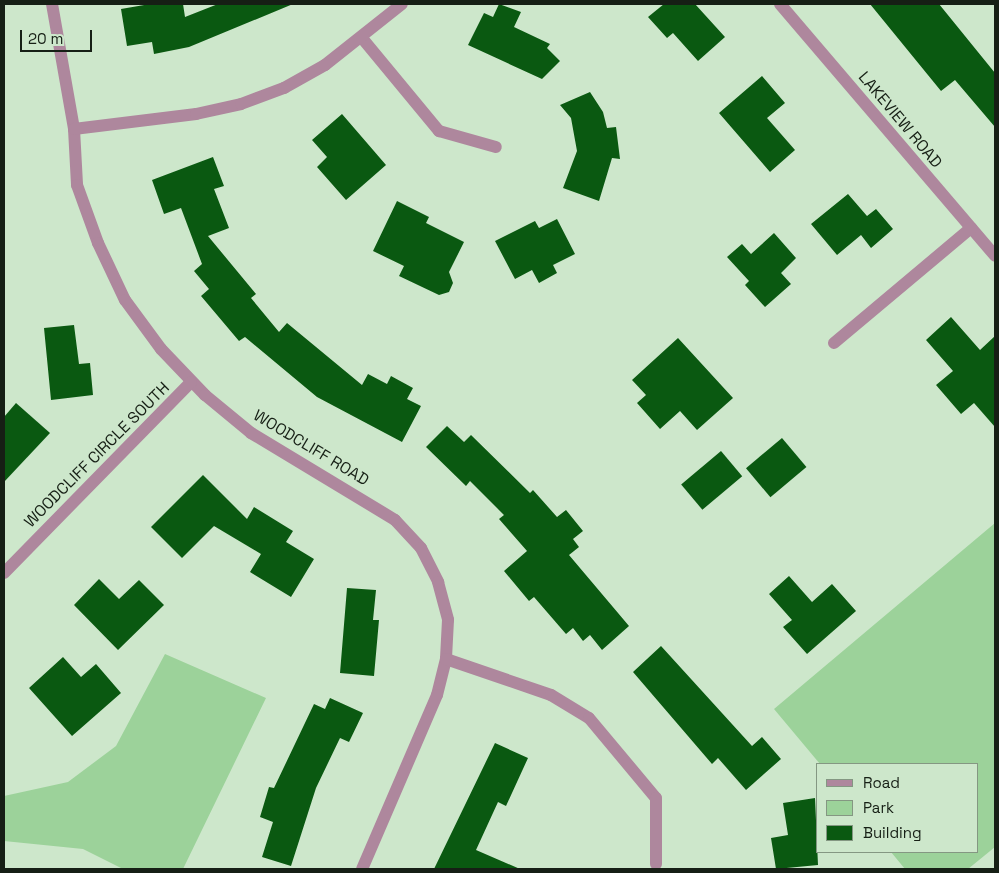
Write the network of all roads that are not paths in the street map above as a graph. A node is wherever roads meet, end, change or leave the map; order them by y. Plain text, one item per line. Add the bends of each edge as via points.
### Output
1 (52, 4) edge
2 (402, 4) edge
3 (780, 4) edge
4 (362, 38) junction
5 (74, 129) junction
6 (496, 147) dead end
7 (971, 228) junction
8 (995, 256) edge
9 (834, 343) dead end
10 (191, 382) junction
11 (4, 572) edge
12 (446, 659) junction
13 (656, 864) dead end
14 (362, 869) edge

1 - 5 street, WOODCLIFF ROAD
2 - 4 street
3 - 7 street, LAKEVIEW ROAD
4 - 5 street via 325,65 284,88 241,104 196,114
4 - 6 street via 439,131
5 - 10 street, WOODCLIFF ROAD via 77,184 98,243 125,300 161,349
7 - 8 street, LAKEVIEW ROAD
7 - 9 street
10 - 11 street, WOODCLIFF CIRCLE SOUTH
10 - 12 street, WOODCLIFF ROAD via 251,433 395,520 421,548 438,582 448,620
12 - 13 street via 551,695 589,718 656,798
12 - 14 street, WOODCLIFF ROAD via 437,695

